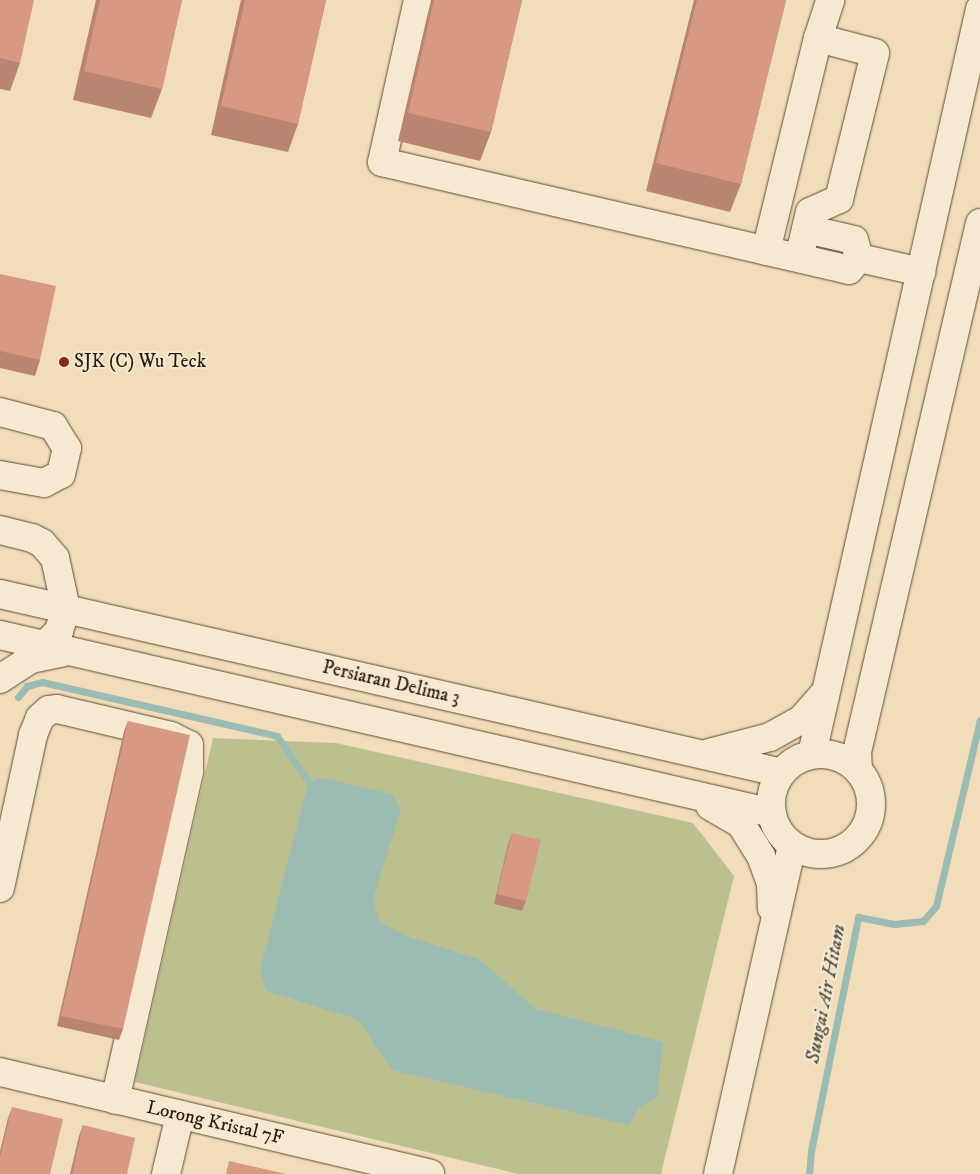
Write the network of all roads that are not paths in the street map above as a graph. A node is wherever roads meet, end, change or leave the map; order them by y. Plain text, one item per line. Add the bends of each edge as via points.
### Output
1 (418, 0) edge
2 (830, 0) edge
3 (980, 9) edge
4 (818, 38) junction
5 (980, 224) edge
6 (806, 229) junction
7 (766, 251) junction
8 (798, 258) junction
9 (860, 258) junction
10 (921, 272) junction
11 (0, 412) edge
12 (0, 475) edge
13 (0, 530) edge
14 (0, 594) edge
15 (32, 601) junction
16 (66, 609) junction
17 (0, 617) edge
18 (0, 634) edge
19 (58, 648) junction
20 (0, 679) edge
21 (408, 687) junction
22 (827, 691) junction
23 (399, 727) junction
24 (700, 754) junction
25 (812, 754) junction
26 (858, 770) junction
27 (782, 773) junction
28 (691, 794) junction
29 (772, 813) junction
30 (792, 845) junction
31 (0, 888) edge
32 (773, 932) junction
33 (0, 1072) edge
34 (115, 1100) junction
35 (180, 1115) junction
36 (396, 1170) edge
37 (166, 1174) edge
38 (430, 1174) edge
39 (718, 1174) edge

1 - 7 street via 382,162
2 - 4 street
3 - 10 street
4 - 6 street via 875,53 839,199 810,212
4 - 7 street
5 - 26 street via 857,752
6 - 8 street
6 - 9 street via 854,240
7 - 8 street
8 - 9 street via 849,270
9 - 10 street
10 - 22 street
11 - 12 street via 53,426 67,448 61,474 44,482
13 - 16 street via 32,538 49,550 58,568
14 - 15 street, Persiaran Delima 3
15 - 16 street, Persiaran Delima 3
15 - 17 street
16 - 19 street
16 - 21 street, Persiaran Delima 3
18 - 19 street
19 - 20 street via 31,659
19 - 23 street
21 - 23 street
21 - 24 street, Persiaran Delima 3
22 - 24 street via 802,719 770,737 740,747
22 - 25 street
23 - 28 street
24 - 27 street, Persiaran Delima 3
25 - 26 street via 830,754 845,759
25 - 27 street via 798,759
26 - 30 street via 872,799 864,831 852,844 838,852 821,855
27 - 29 street via 771,798
28 - 29 street
28 - 32 street via 741,824 761,856 771,883
29 - 30 street via 778,831
30 - 32 street
31 - 34 street via 33,735 40,718 49,710 171,736 190,745 191,757
32 - 39 street
33 - 34 street, Lorong Kristal 7F
34 - 35 street, Lorong Kristal 7F
35 - 36 street, Lorong Kristal 7F
35 - 37 street
36 - 38 street, Lorong Kristal 7F

